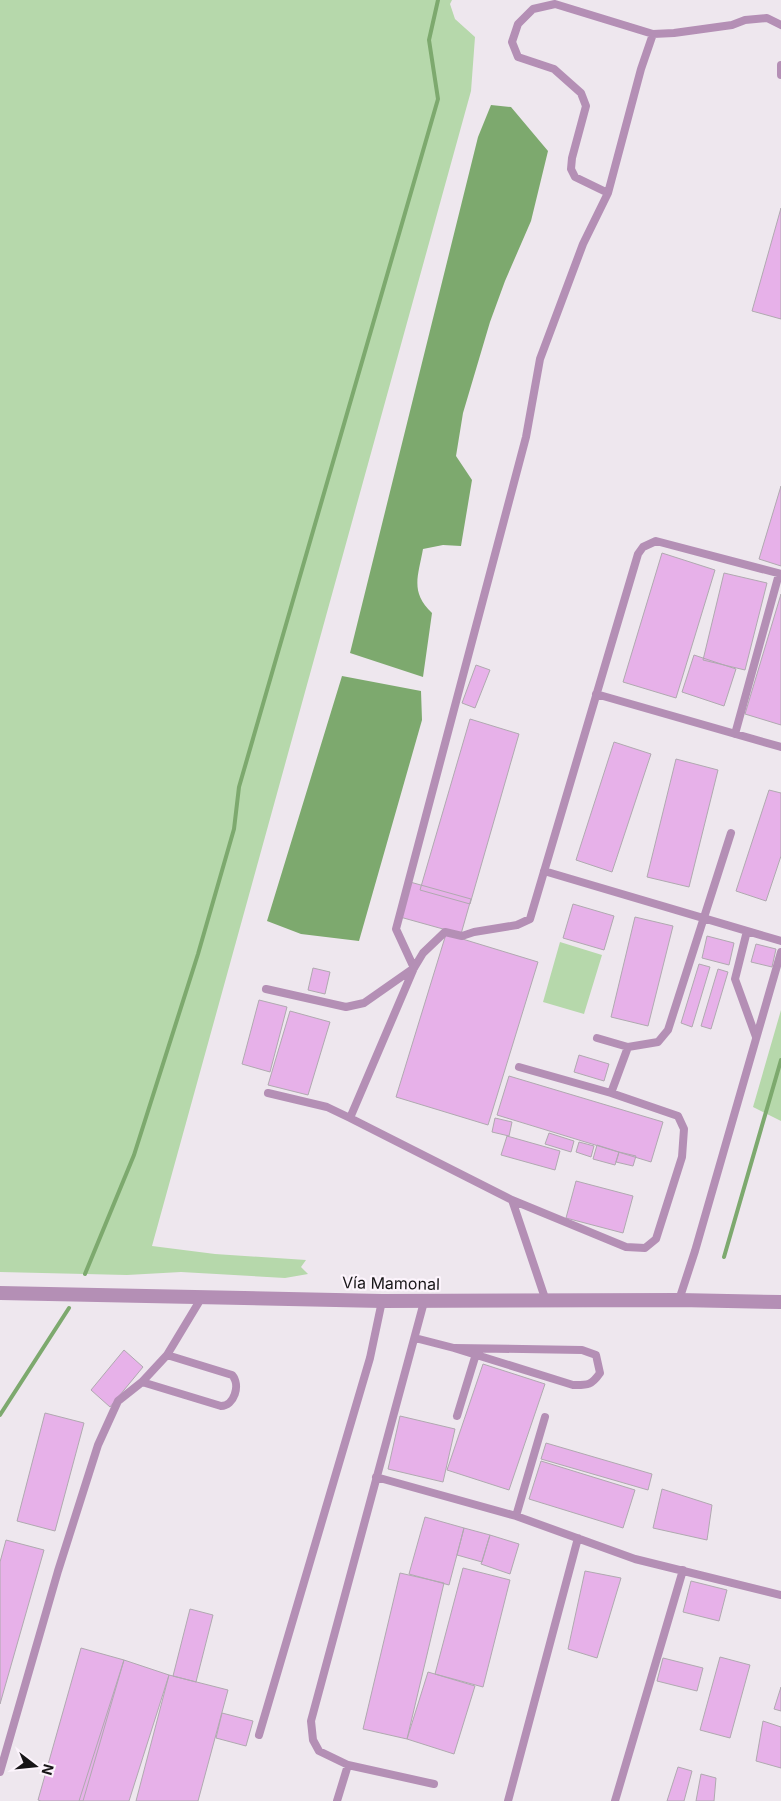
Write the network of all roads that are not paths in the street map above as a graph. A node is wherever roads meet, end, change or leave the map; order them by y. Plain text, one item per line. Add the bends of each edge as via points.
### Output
1 (781, 25) edge
2 (653, 34) junction
3 (781, 65) edge
4 (781, 75) edge
5 (608, 193) junction
6 (780, 574) edge
7 (596, 694) junction
8 (735, 734) junction
9 (781, 747) edge
10 (731, 833) dead end
11 (544, 871) junction
12 (703, 918) junction
13 (747, 931) junction
14 (781, 941) edge
15 (781, 952) edge
16 (414, 968) junction
17 (266, 989) dead end
18 (598, 1038) dead end
19 (756, 1038) junction
20 (628, 1047) junction
21 (519, 1066) dead end
22 (268, 1093) dead end
23 (611, 1093) junction
24 (350, 1118) junction
25 (512, 1200) junction
26 (0, 1293) edge
27 (202, 1297) junction
28 (679, 1300) junction
29 (546, 1301) junction
30 (382, 1302) junction
31 (424, 1302) junction
32 (781, 1302) edge
33 (415, 1338) junction
34 (454, 1348) junction
35 (476, 1354) junction
36 (167, 1355) junction
37 (142, 1382) junction
38 (457, 1416) dead end
39 (545, 1417) dead end
40 (376, 1477) junction
41 (516, 1516) junction
42 (578, 1538) junction
43 (683, 1570) junction
44 (781, 1595) edge
45 (259, 1735) dead end
46 (348, 1765) junction
47 (0, 1772) edge
48 (434, 1784) dead end
49 (337, 1801) edge
50 (508, 1801) edge
51 (615, 1801) edge

1 - 2 lane via 767,18
2 - 5 lane
2 - 5 lane via 555,4 533,9 518,24 512,42 518,57 554,69 581,93 586,106 571,169 575,176
3 - 4 lane
5 - 16 lane via 583,244 540,359 526,437 396,928
6 - 7 lane via 656,541 643,547 638,554
6 - 8 lane
7 - 8 lane
7 - 11 lane
8 - 9 lane
10 - 12 lane
11 - 12 lane
11 - 16 lane via 529,921 462,936 445,932 423,953
12 - 13 lane
12 - 20 lane via 668,1030 658,1042
13 - 14 lane
13 - 19 lane via 735,979
15 - 19 lane
16 - 17 lane via 364,1002 346,1007
16 - 24 lane
18 - 20 lane
19 - 28 lane
20 - 23 lane
21 - 23 lane
22 - 24 lane via 327,1107
23 - 25 lane via 678,1116 684,1128 682,1158 656,1239 645,1248 626,1247
24 - 25 lane
25 - 29 lane
26 - 27 street, Vía Mamonal
27 - 30 street, Vía Mamonal
27 - 36 lane
28 - 29 street, Vía Mamonal
28 - 32 street, Vía Mamonal
29 - 31 street, Vía Mamonal
30 - 31 street, Vía Mamonal
30 - 45 lane via 370,1358
31 - 33 lane
33 - 34 lane
33 - 40 lane
34 - 35 lane
34 - 35 lane via 582,1350 596,1355 600,1373 594,1382 573,1385
35 - 38 lane
36 - 37 lane
36 - 37 lane via 232,1375 237,1385 230,1403 221,1406
37 - 47 lane via 118,1401 98,1445
39 - 41 lane
40 - 41 lane
40 - 46 lane via 311,1721 313,1740 319,1750
41 - 42 lane
42 - 43 lane via 635,1559
42 - 50 lane
43 - 44 lane
43 - 51 lane
46 - 48 lane
46 - 49 lane

